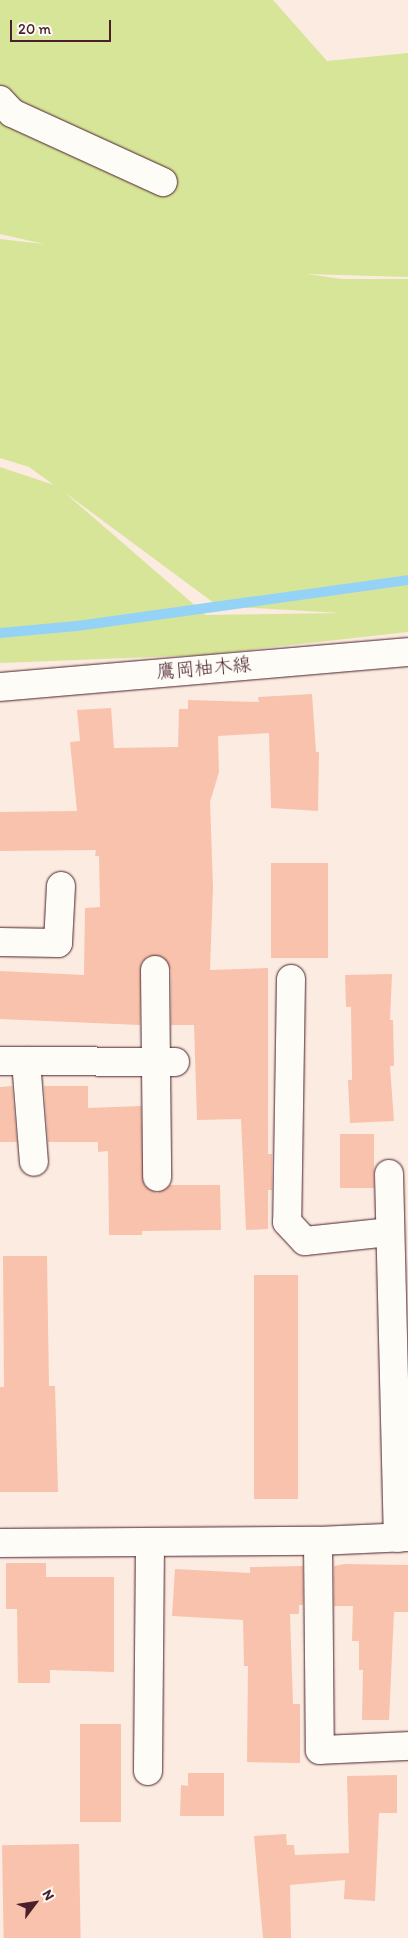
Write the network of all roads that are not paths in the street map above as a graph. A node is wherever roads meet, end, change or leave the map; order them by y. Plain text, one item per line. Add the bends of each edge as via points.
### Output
1 (0, 100) edge
2 (163, 182) dead end
3 (408, 652) edge
4 (0, 687) edge
5 (61, 886) dead end
6 (0, 942) edge
7 (155, 970) dead end
8 (292, 979) dead end
9 (13, 1061) edge
10 (164, 1062) junction
11 (34, 1162) dead end
12 (389, 1174) dead end
13 (158, 1177) dead end
14 (389, 1232) junction
15 (403, 1538) edge
16 (150, 1542) junction
17 (318, 1542) junction
18 (0, 1543) edge
19 (408, 1746) edge
20 (148, 1771) dead end

1 - 2 street via 12,113
3 - 4 street, 鷹岡柚木線
5 - 6 street via 58,943
7 - 10 street
8 - 14 street via 287,1222 304,1241
9 - 10 street
9 - 11 street
10 - 13 street
12 - 14 street
14 - 15 street
15 - 17 street
16 - 17 street
16 - 18 street
16 - 20 street
17 - 19 street via 320,1750

